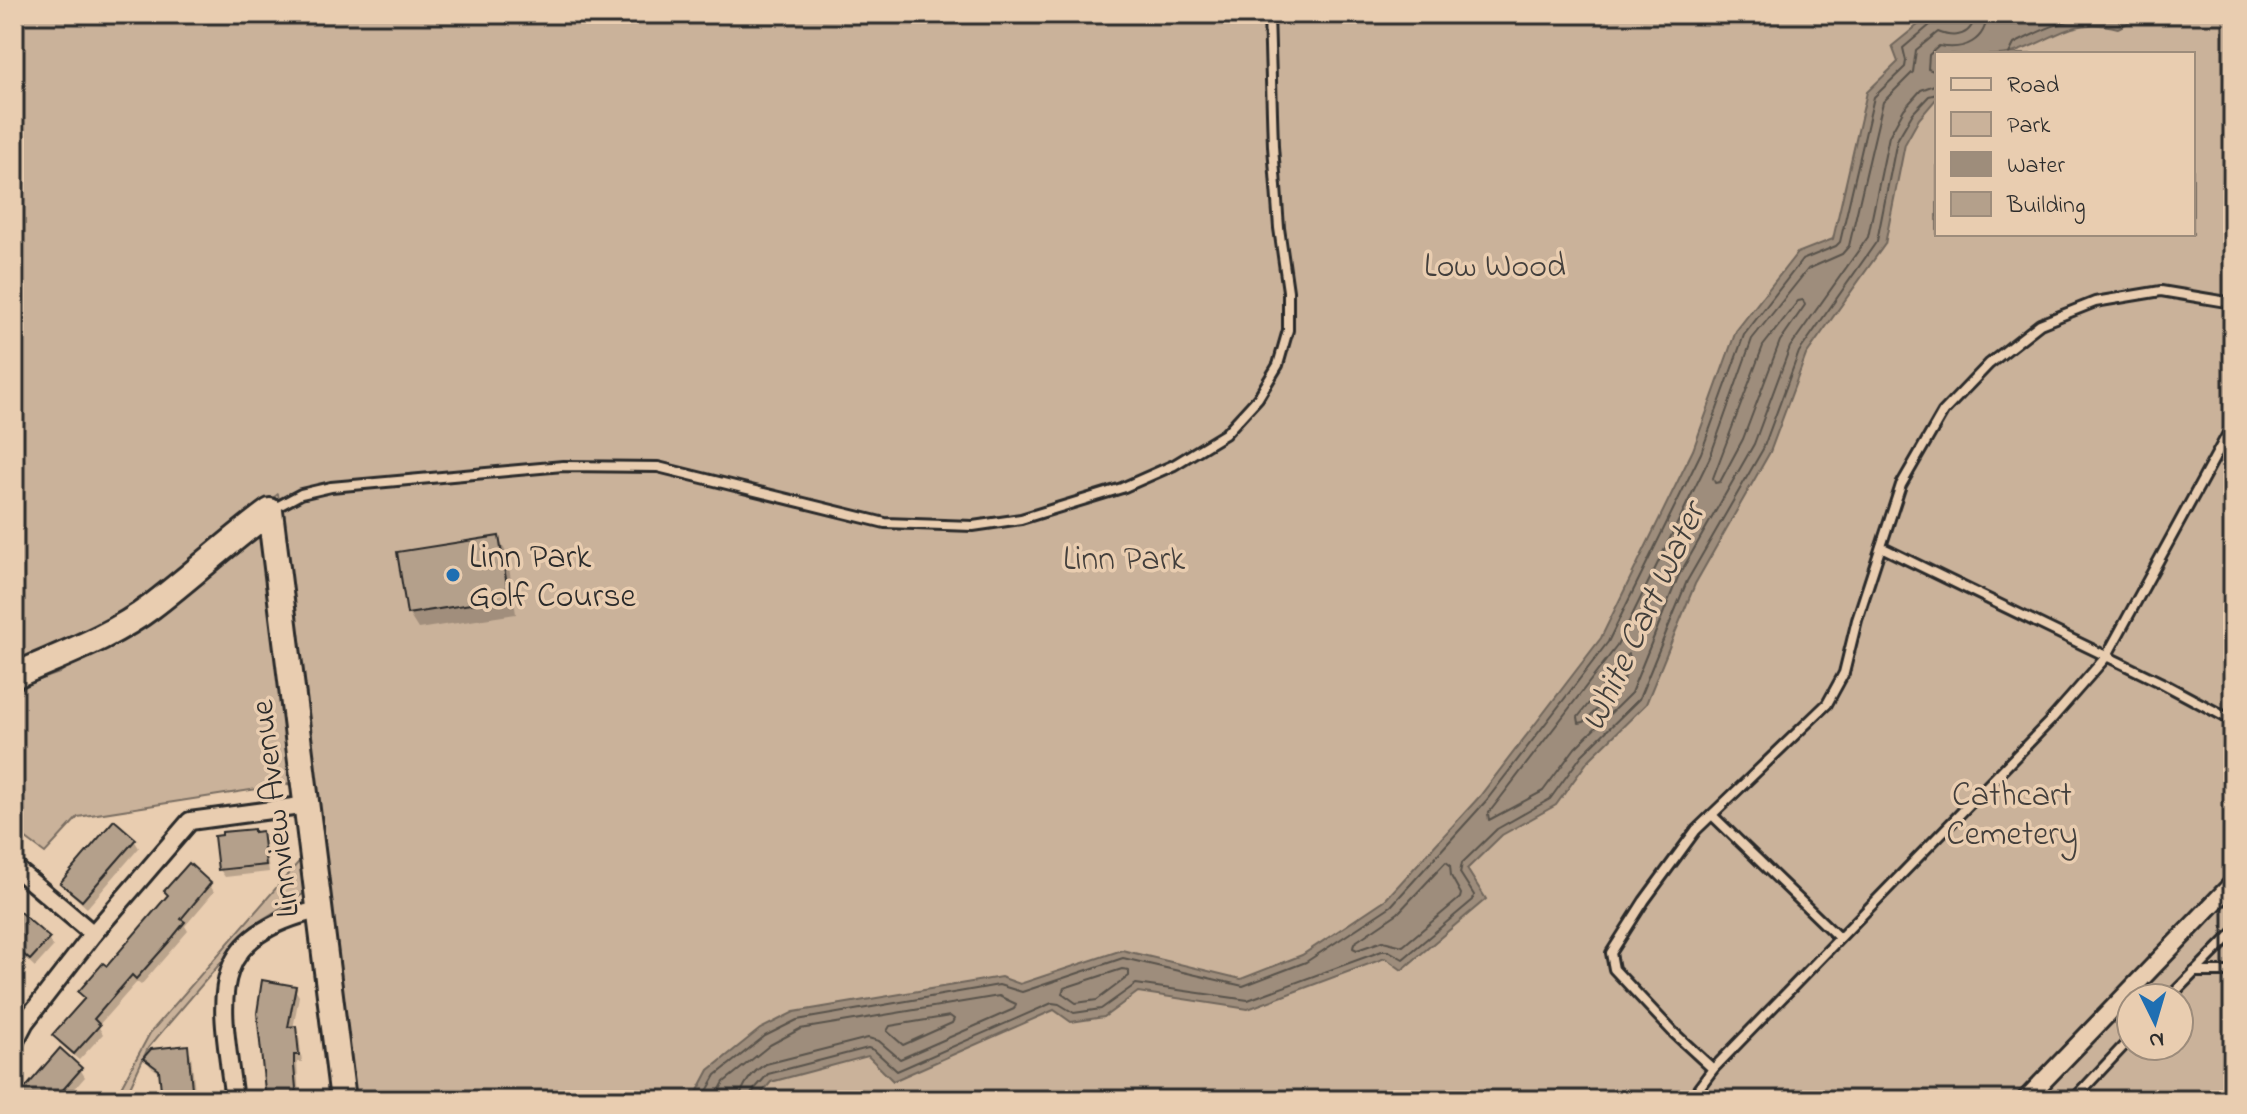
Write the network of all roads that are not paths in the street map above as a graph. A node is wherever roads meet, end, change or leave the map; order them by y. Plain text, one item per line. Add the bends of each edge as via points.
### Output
1 (1269, 14) edge
2 (2233, 303) edge
3 (2233, 424) edge
4 (270, 511) junction
5 (1881, 547) junction
6 (2106, 657) junction
7 (14, 676) edge
8 (2233, 721) edge
9 (308, 805) junction
10 (1712, 815) junction
11 (14, 867) edge
12 (2233, 883) edge
13 (318, 910) junction
14 (2233, 933) edge
15 (93, 934) junction
16 (1839, 938) junction
17 (2193, 972) junction
18 (2233, 972) edge
19 (2184, 982) edge
20 (14, 1043) edge
21 (2115, 1055) edge
22 (1713, 1069) junction
23 (234, 1100) edge
24 (343, 1100) edge
25 (1690, 1100) edge
26 (2025, 1100) edge
27 (2073, 1100) edge

1 - 4 lane via 1288,330 1278,365 1258,398 1225,434 1174,465 1064,506 973,526 885,523 658,467 619,465 331,487 301,494
2 - 5 lane via 2161,291 2095,302 2040,324 1989,364 1943,412 1901,485
3 - 6 lane
4 - 7 street via 116,630
4 - 9 street, Linnview Avenue
5 - 6 lane
5 - 10 lane via 1844,673 1827,704
6 - 8 lane
6 - 16 lane
9 - 13 street, Linnview Avenue
9 - 15 street via 190,821
10 - 16 lane
10 - 22 lane via 1652,889 1611,953 1614,969
11 - 15 street
12 - 26 street
13 - 23 street via 287,917 263,930 231,964 223,1000
13 - 24 street, Linnview Avenue
14 - 17 lane
15 - 20 street
16 - 22 lane
17 - 18 lane
17 - 19 lane
21 - 27 lane
22 - 25 lane

